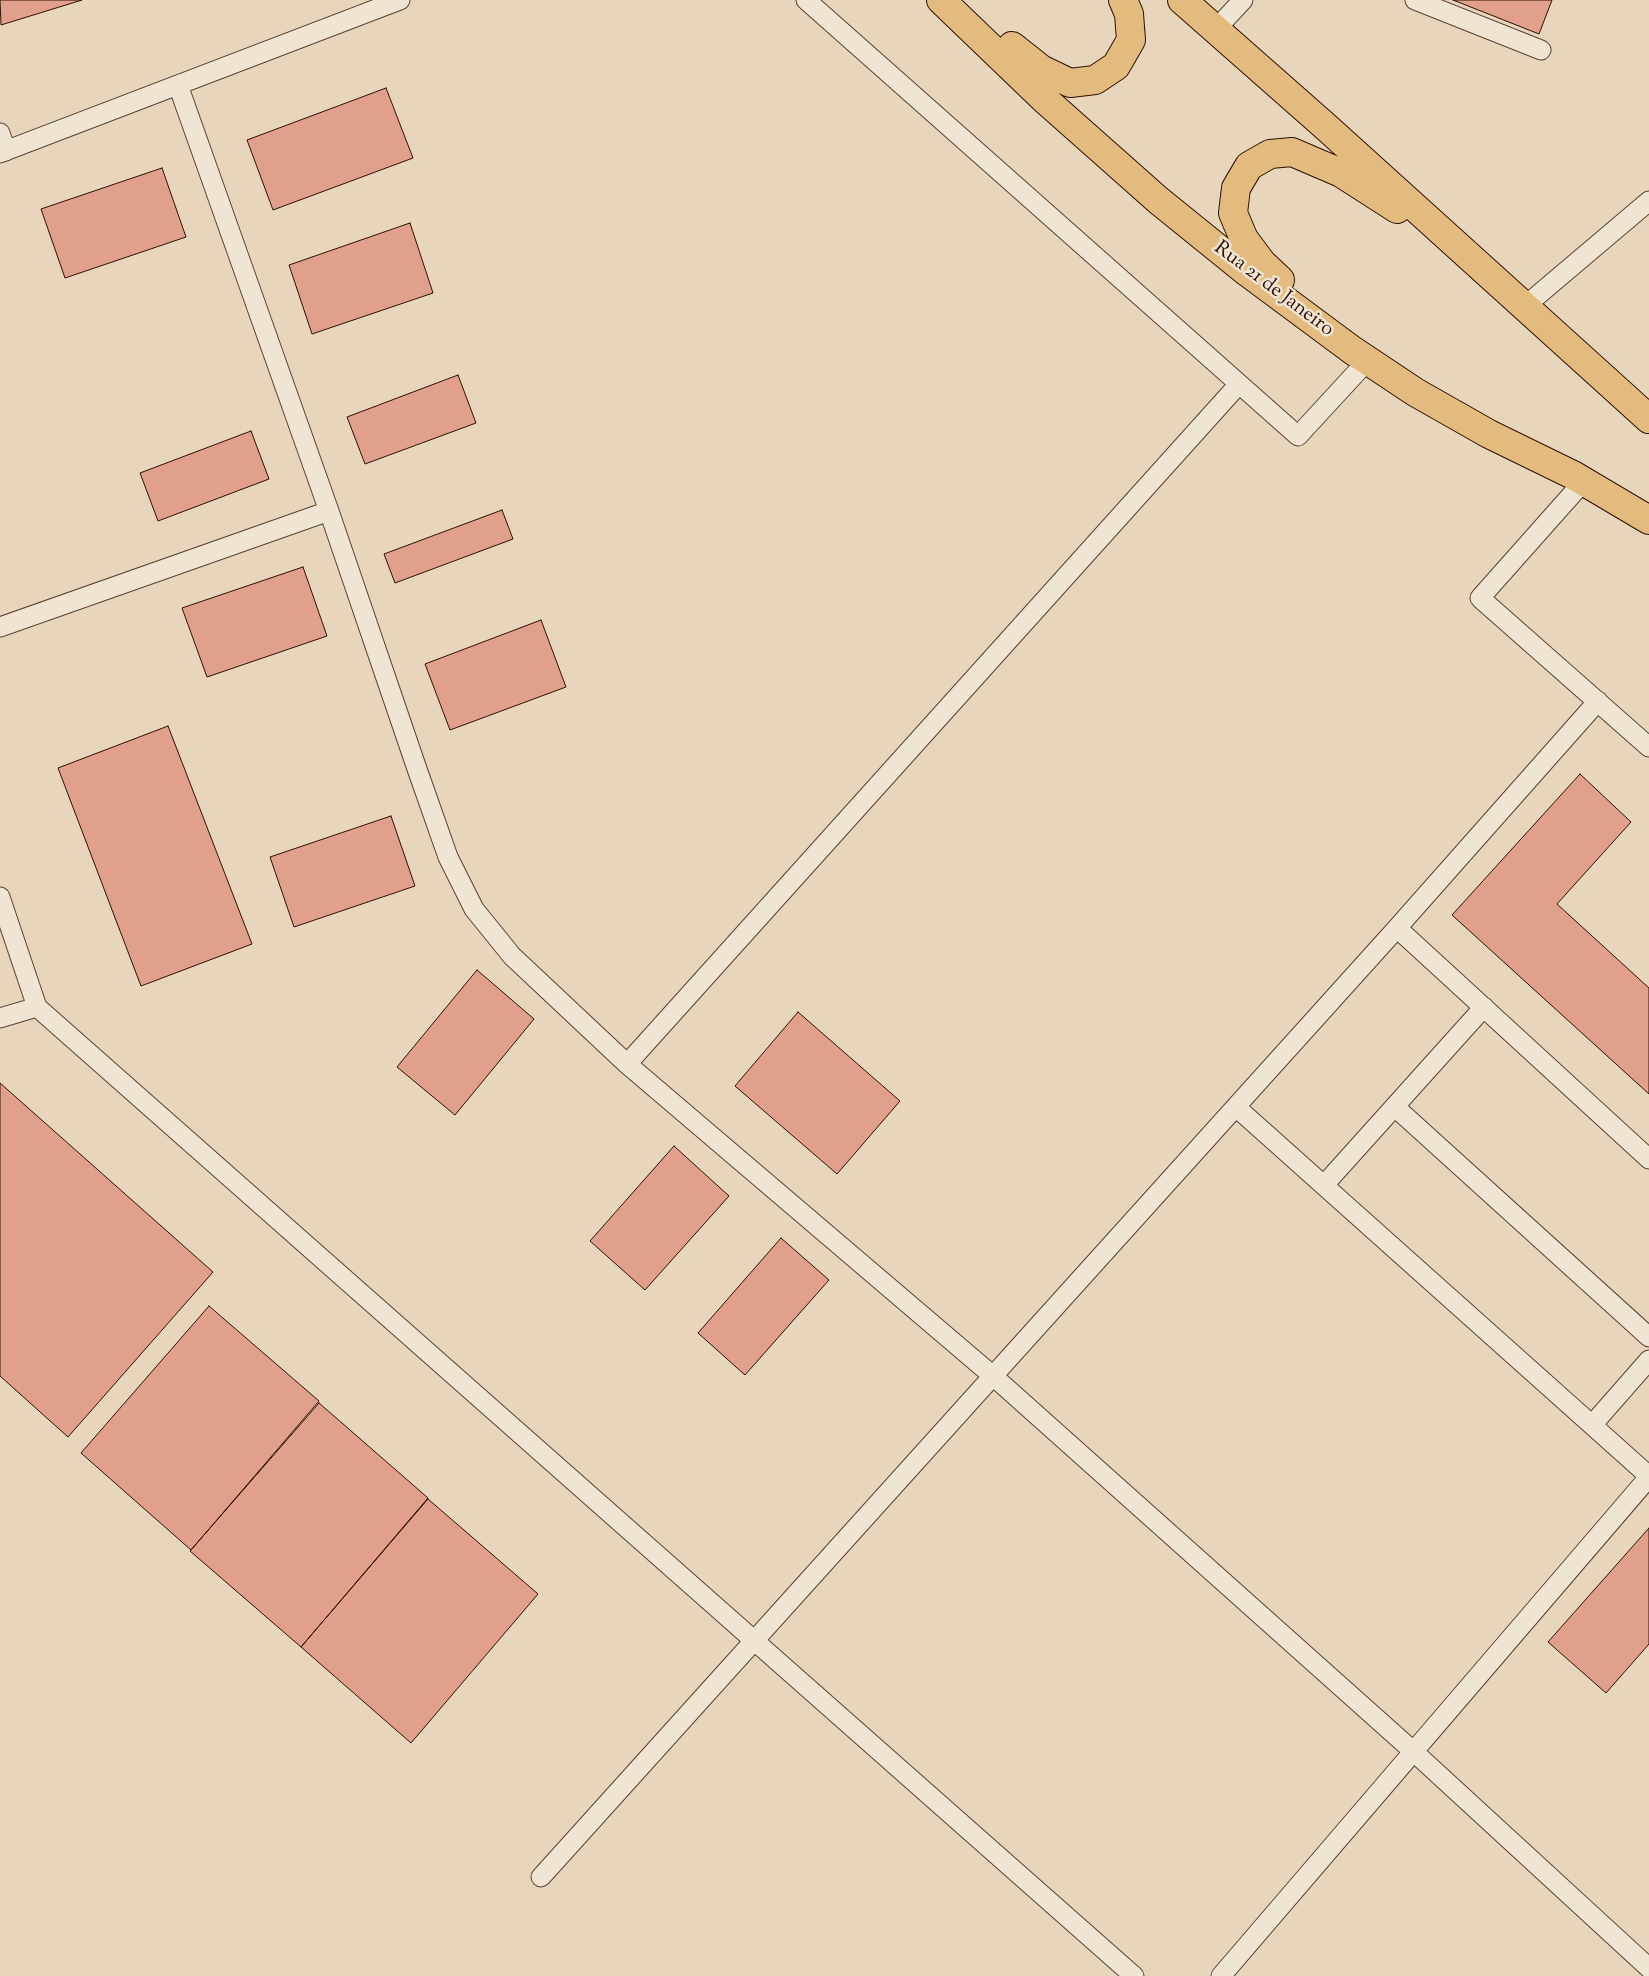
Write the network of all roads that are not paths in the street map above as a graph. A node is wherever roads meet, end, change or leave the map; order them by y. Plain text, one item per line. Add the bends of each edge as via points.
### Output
1 (400, 0) edge
2 (806, 0) edge
3 (941, 0) edge
4 (961, 0) edge
5 (1123, 0) edge
6 (1182, 0) edge
7 (1244, 0) edge
8 (1415, 0) edge
9 (1215, 30) junction
10 (1541, 50) dead end
11 (178, 85) junction
12 (2, 146) edge
13 (1649, 201) edge
14 (1466, 253) junction
15 (1525, 306) junction
16 (1360, 355) junction
17 (1239, 384) junction
18 (1649, 419) edge
19 (1583, 482) junction
20 (329, 511) junction
21 (1649, 520) edge
22 (0, 627) edge
23 (1598, 701) junction
24 (1649, 747) edge
25 (0, 897) edge
26 (1397, 928) junction
27 (37, 1007) junction
28 (1484, 1008) junction
29 (0, 1018) edge
30 (627, 1064) junction
31 (1236, 1106) junction
32 (1395, 1106) junction
33 (1649, 1159) edge
34 (1324, 1185) junction
35 (1649, 1337) edge
36 (1649, 1360) edge
37 (993, 1376) junction
38 (1592, 1425) junction
39 (1649, 1477) edge
40 (754, 1640) junction
41 (1414, 1752) junction
42 (541, 1877) dead end
43 (1649, 1968) edge
44 (1134, 1976) edge
45 (1221, 1976) edge

1 - 11 lane
2 - 17 lane
3 - 16 main road, Rua 21 de Janeiro via 1043,98 1158,200 1247,272
4 - 5 main road via 1041,69 1070,83 1095,80 1116,66 1131,40 1130,14
6 - 9 main road
7 - 9 lane
8 - 10 lane
9 - 14 main road
11 - 12 lane
11 - 20 lane
13 - 15 lane
14 - 15 main road
14 - 16 main road via 1341,173 1316,161 1292,152 1270,154 1249,166 1236,188 1233,213 1244,239 1262,263
15 - 18 main road
16 - 17 lane via 1298,436
16 - 19 main road, Rua 21 de Janeiro via 1415,392
17 - 30 lane
19 - 21 main road, Rua 21 de Janeiro
19 - 23 lane via 1480,598
20 - 22 lane
20 - 30 lane via 438,830 474,908 512,956
23 - 24 lane
23 - 26 lane
25 - 27 lane
26 - 28 lane
26 - 31 lane
27 - 29 lane
27 - 40 lane
28 - 32 lane
28 - 33 lane
30 - 37 lane
31 - 34 lane
31 - 37 lane
32 - 34 lane
32 - 35 lane
34 - 38 lane
36 - 38 lane
37 - 40 lane
37 - 41 lane
38 - 39 lane
39 - 41 lane
40 - 42 lane
40 - 44 lane
41 - 43 lane
41 - 45 lane

